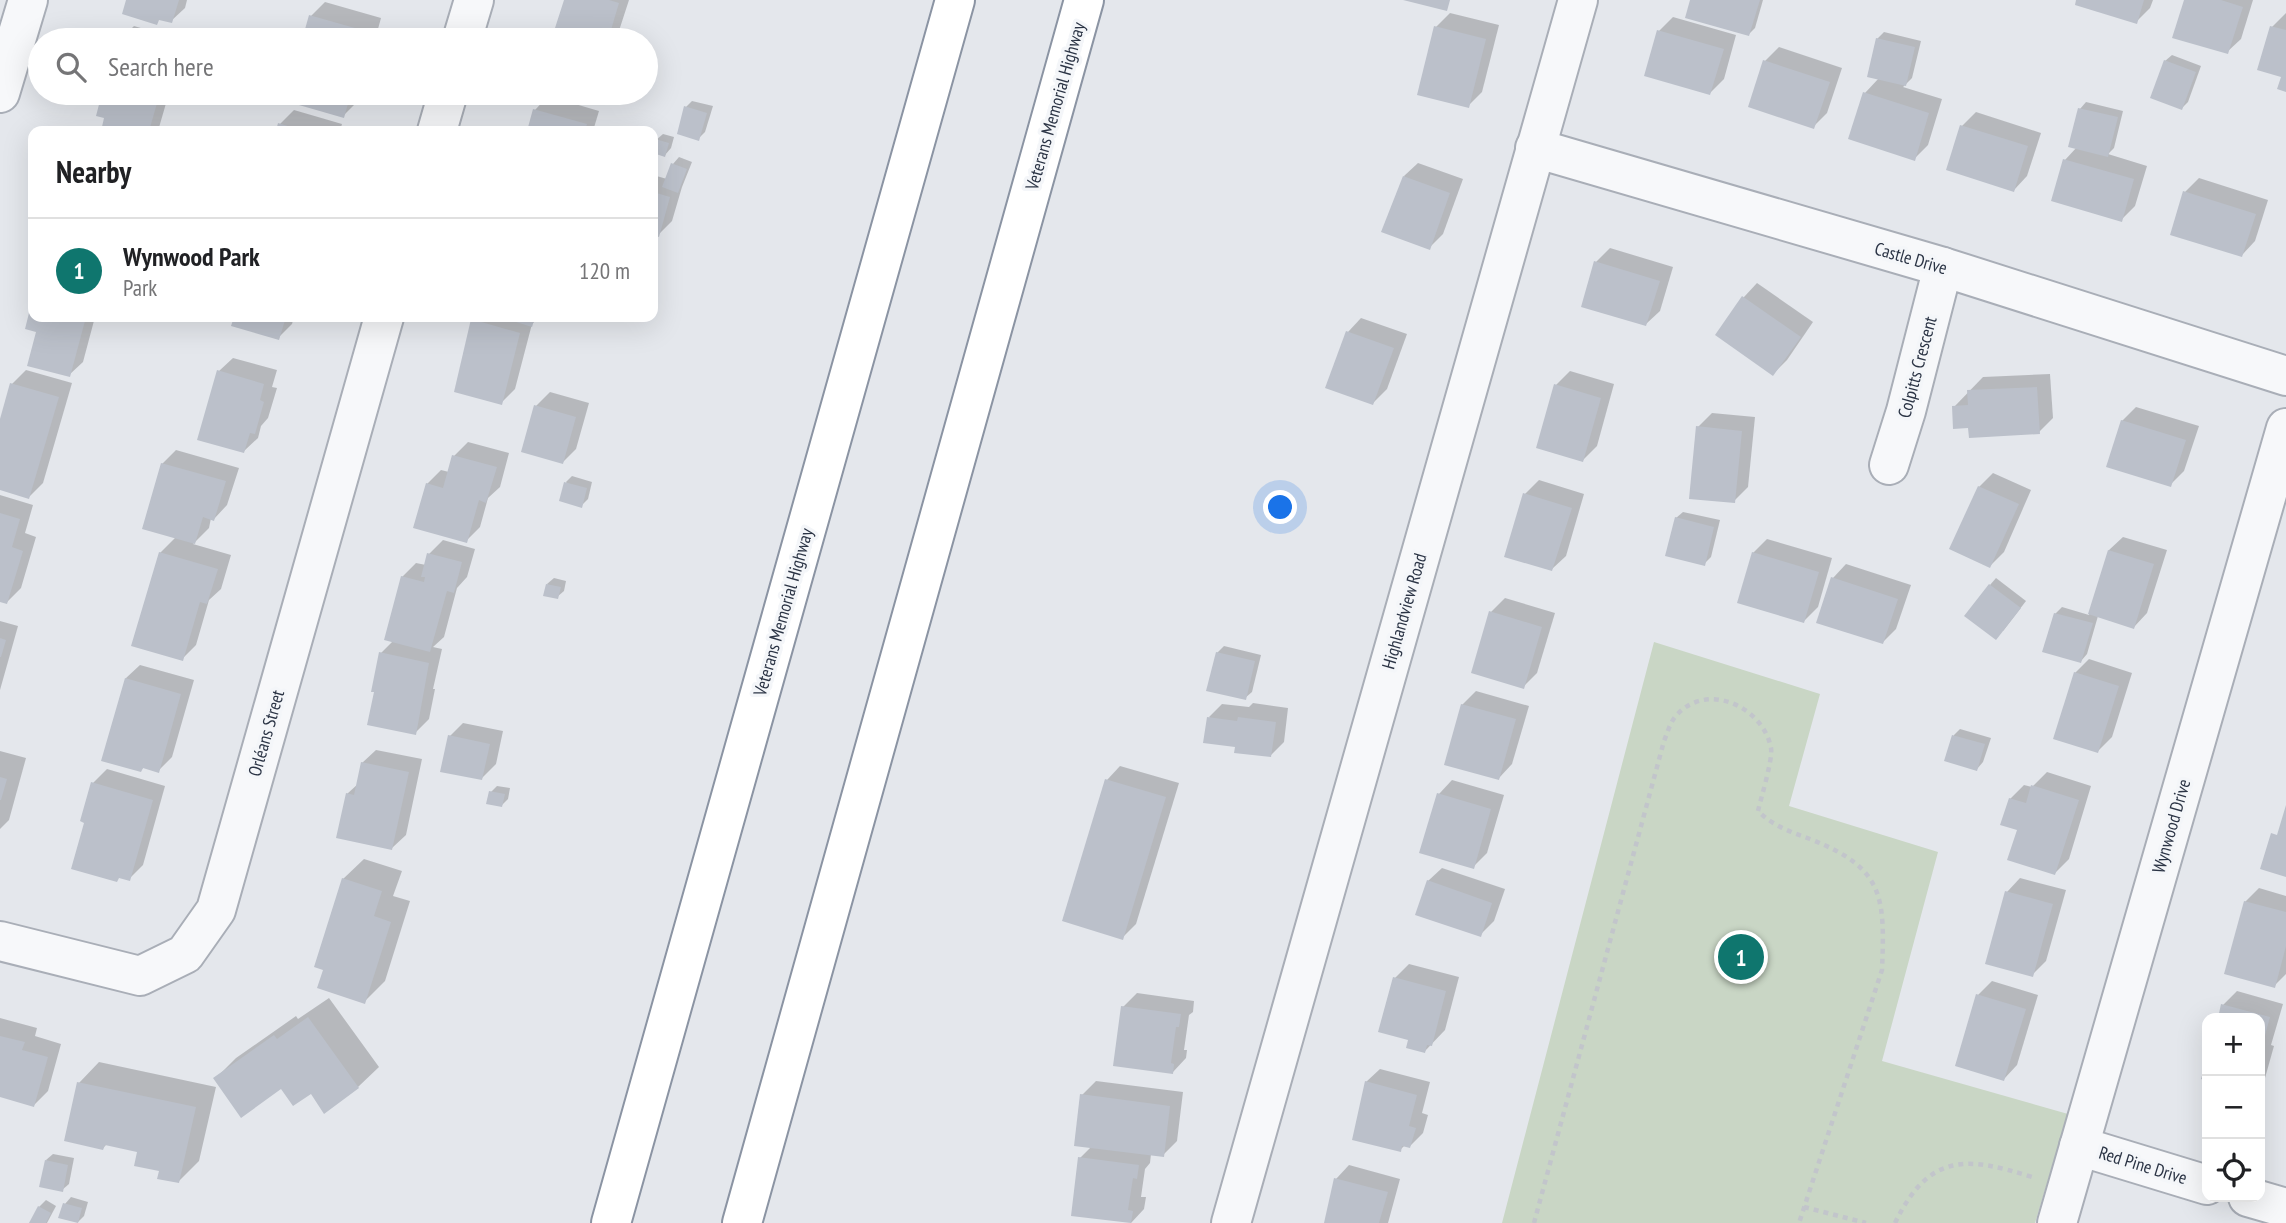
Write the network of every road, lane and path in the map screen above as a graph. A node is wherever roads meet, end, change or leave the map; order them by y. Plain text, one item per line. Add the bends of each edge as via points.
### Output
1 (28, 0) edge
2 (474, 0) edge
3 (956, 0) edge
4 (1084, 0) edge
5 (1578, 0) edge
6 (466, 28) edge
7 (0, 93) edge
8 (444, 105) edge
9 (438, 126) edge
10 (1535, 148) junction
11 (1943, 267) junction
12 (383, 322) edge
13 (2286, 376) edge
14 (2286, 428) edge
15 (1889, 466) dead end
16 (0, 941) edge
17 (2078, 1146) junction
18 (2202, 1183) edge
19 (2265, 1202) edge
20 (2062, 1206) edge
21 (1804, 1207) junction
22 (2286, 1208) edge
23 (611, 1223) edge
24 (742, 1223) edge
25 (1231, 1223) edge
26 (1534, 1223) edge
27 (1799, 1223) edge
28 (1866, 1223) edge
29 (1895, 1223) edge

1 - 7 street
2 - 6 street
3 - 23 highway, Veterans Memorial Highway
4 - 24 highway, Veterans Memorial Highway
5 - 10 street, Highlandview Road
8 - 9 street
10 - 11 street, Castle Drive
10 - 25 street, Highlandview Road
11 - 13 street, Castle Drive
11 - 15 street, Colpitts Crescent
12 - 16 street, Orléans Street via 216,910 185,954 140,976
14 - 17 street, Wynwood Drive
17 - 18 street, Red Pine Drive
17 - 20 street, Wynwood Drive
19 - 22 street
20 - 29 path via 1990,1165 1971,1162 1947,1167 1917,1185
21 - 26 path via 1882,970 1879,893 1868,875 1839,850 1770,823 1758,811 1772,750 1768,738 1745,708 1718,699 1695,702 1675,717 1664,741
21 - 27 path
21 - 28 path

